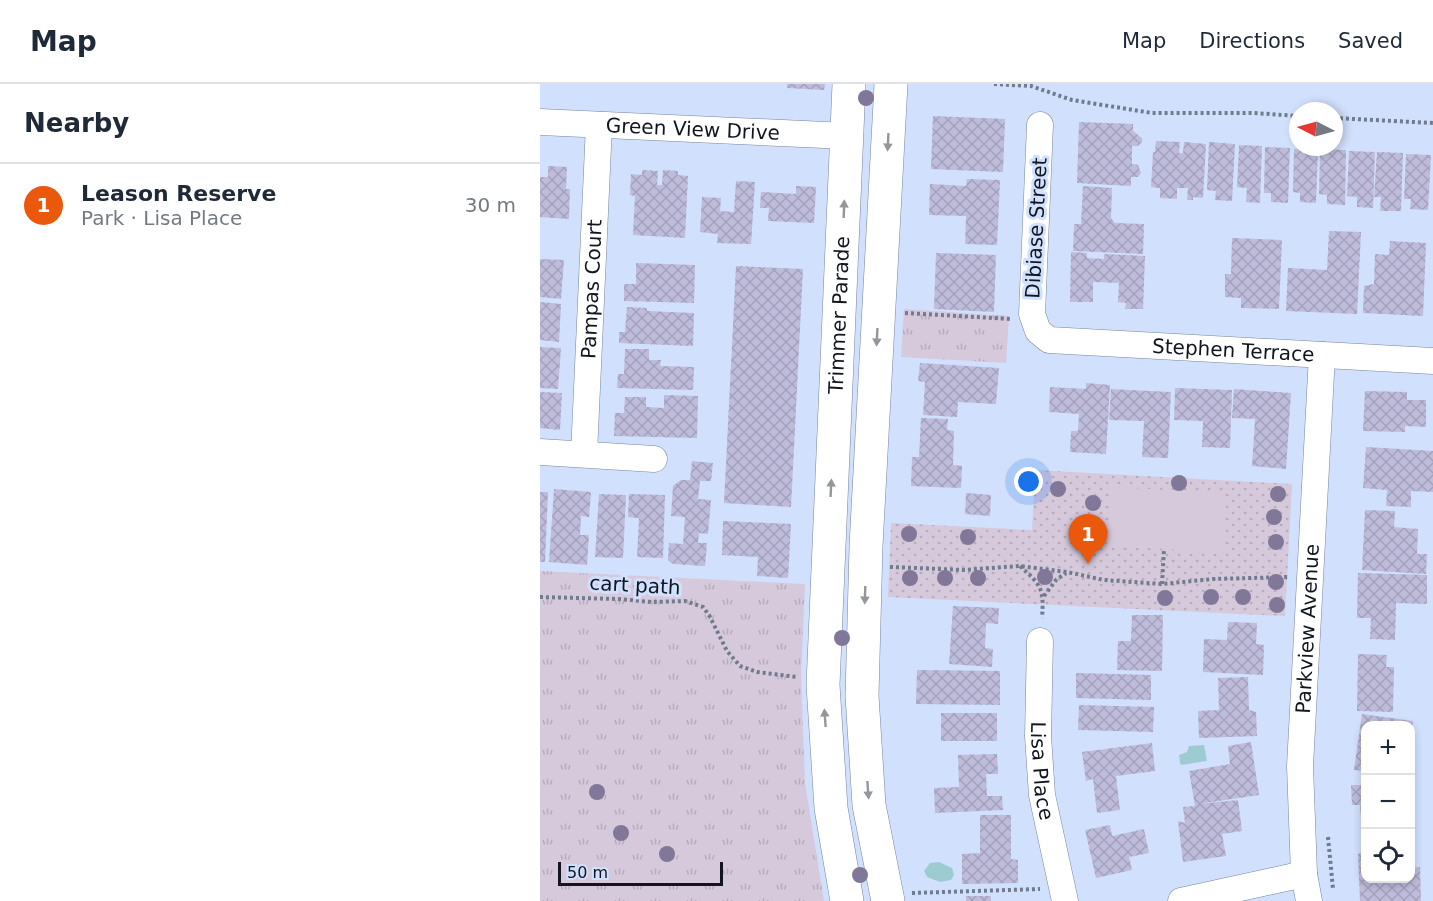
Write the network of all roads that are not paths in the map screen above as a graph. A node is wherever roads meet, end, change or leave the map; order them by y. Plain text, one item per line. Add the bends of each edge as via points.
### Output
1 (849, 84) edge
2 (891, 84) edge
3 (540, 123) edge
4 (599, 125) junction
5 (1041, 125) dead end
6 (847, 136) junction
7 (1035, 322) joint
8 (1322, 355) junction
9 (1433, 361) edge
10 (540, 452) edge
11 (584, 454) junction
12 (654, 459) dead end
13 (828, 546) junction
14 (875, 556) junction
15 (1040, 641) road end
16 (1304, 874) junction
17 (1063, 894) edge
18 (898, 897) edge
19 (847, 901) edge
20 (1181, 901) edge
21 (1308, 901) edge

1 - 6 main road, Trimmer Parade
2 -> 14 main road, Trimmer Parade
3 - 4 street, Green View Drive
4 - 6 street, Green View Drive
4 - 11 street, Pampas Court
5 - 7 street, Dibiase Street
13 -> 6 main road, Trimmer Parade
7 - 8 street, Stephen Terrace via 1049,340
8 - 9 street, Stephen Terrace
8 - 16 street, Parkview Avenue via 1300,766
10 - 11 street
11 - 12 street
13 - 14 main road
19 -> 13 main road, Trimmer Parade via 831,808 823,685
14 -> 18 main road, Trimmer Parade via 862,696 869,805
15 - 17 street, Lisa Place via 1038,736 1042,795
16 - 20 street
16 - 21 street, Parkview Avenue

